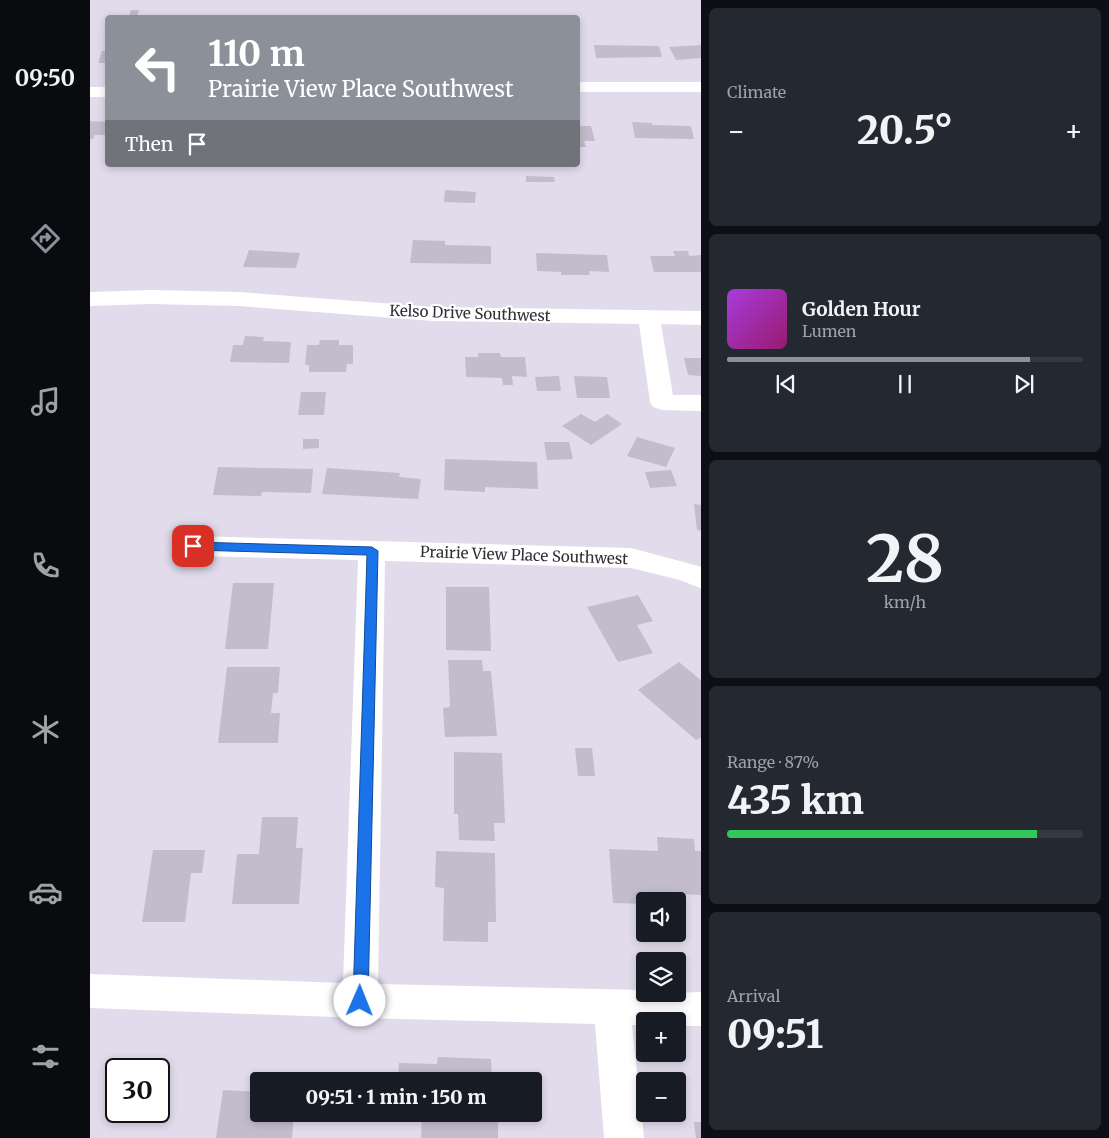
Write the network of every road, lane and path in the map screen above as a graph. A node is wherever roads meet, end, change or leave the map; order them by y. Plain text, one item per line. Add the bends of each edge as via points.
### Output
1 (580, 87) edge
2 (701, 87) edge
3 (90, 92) edge
4 (105, 92) edge
5 (90, 298) edge
6 (649, 317) junction
7 (701, 318) edge
8 (701, 403) edge
9 (193, 546) dead end
10 (361, 551) junction
11 (701, 578) edge
12 (90, 991) edge
13 (360, 1001) junction
14 (612, 1008) junction
15 (701, 1009) edge
16 (624, 1138) edge

1 - 2 street
3 - 4 street
5 - 6 street, Kelso Drive Southwest via 239,299 433,314
6 - 7 street, Kelso Drive Southwest
6 - 8 street via 662,402
9 - 10 street, Prairie View Place Southwest
10 - 11 street, Prairie View Place Southwest via 631,558 688,572
10 - 13 street
12 - 13 street
13 - 14 street
14 - 15 street
14 - 16 street

